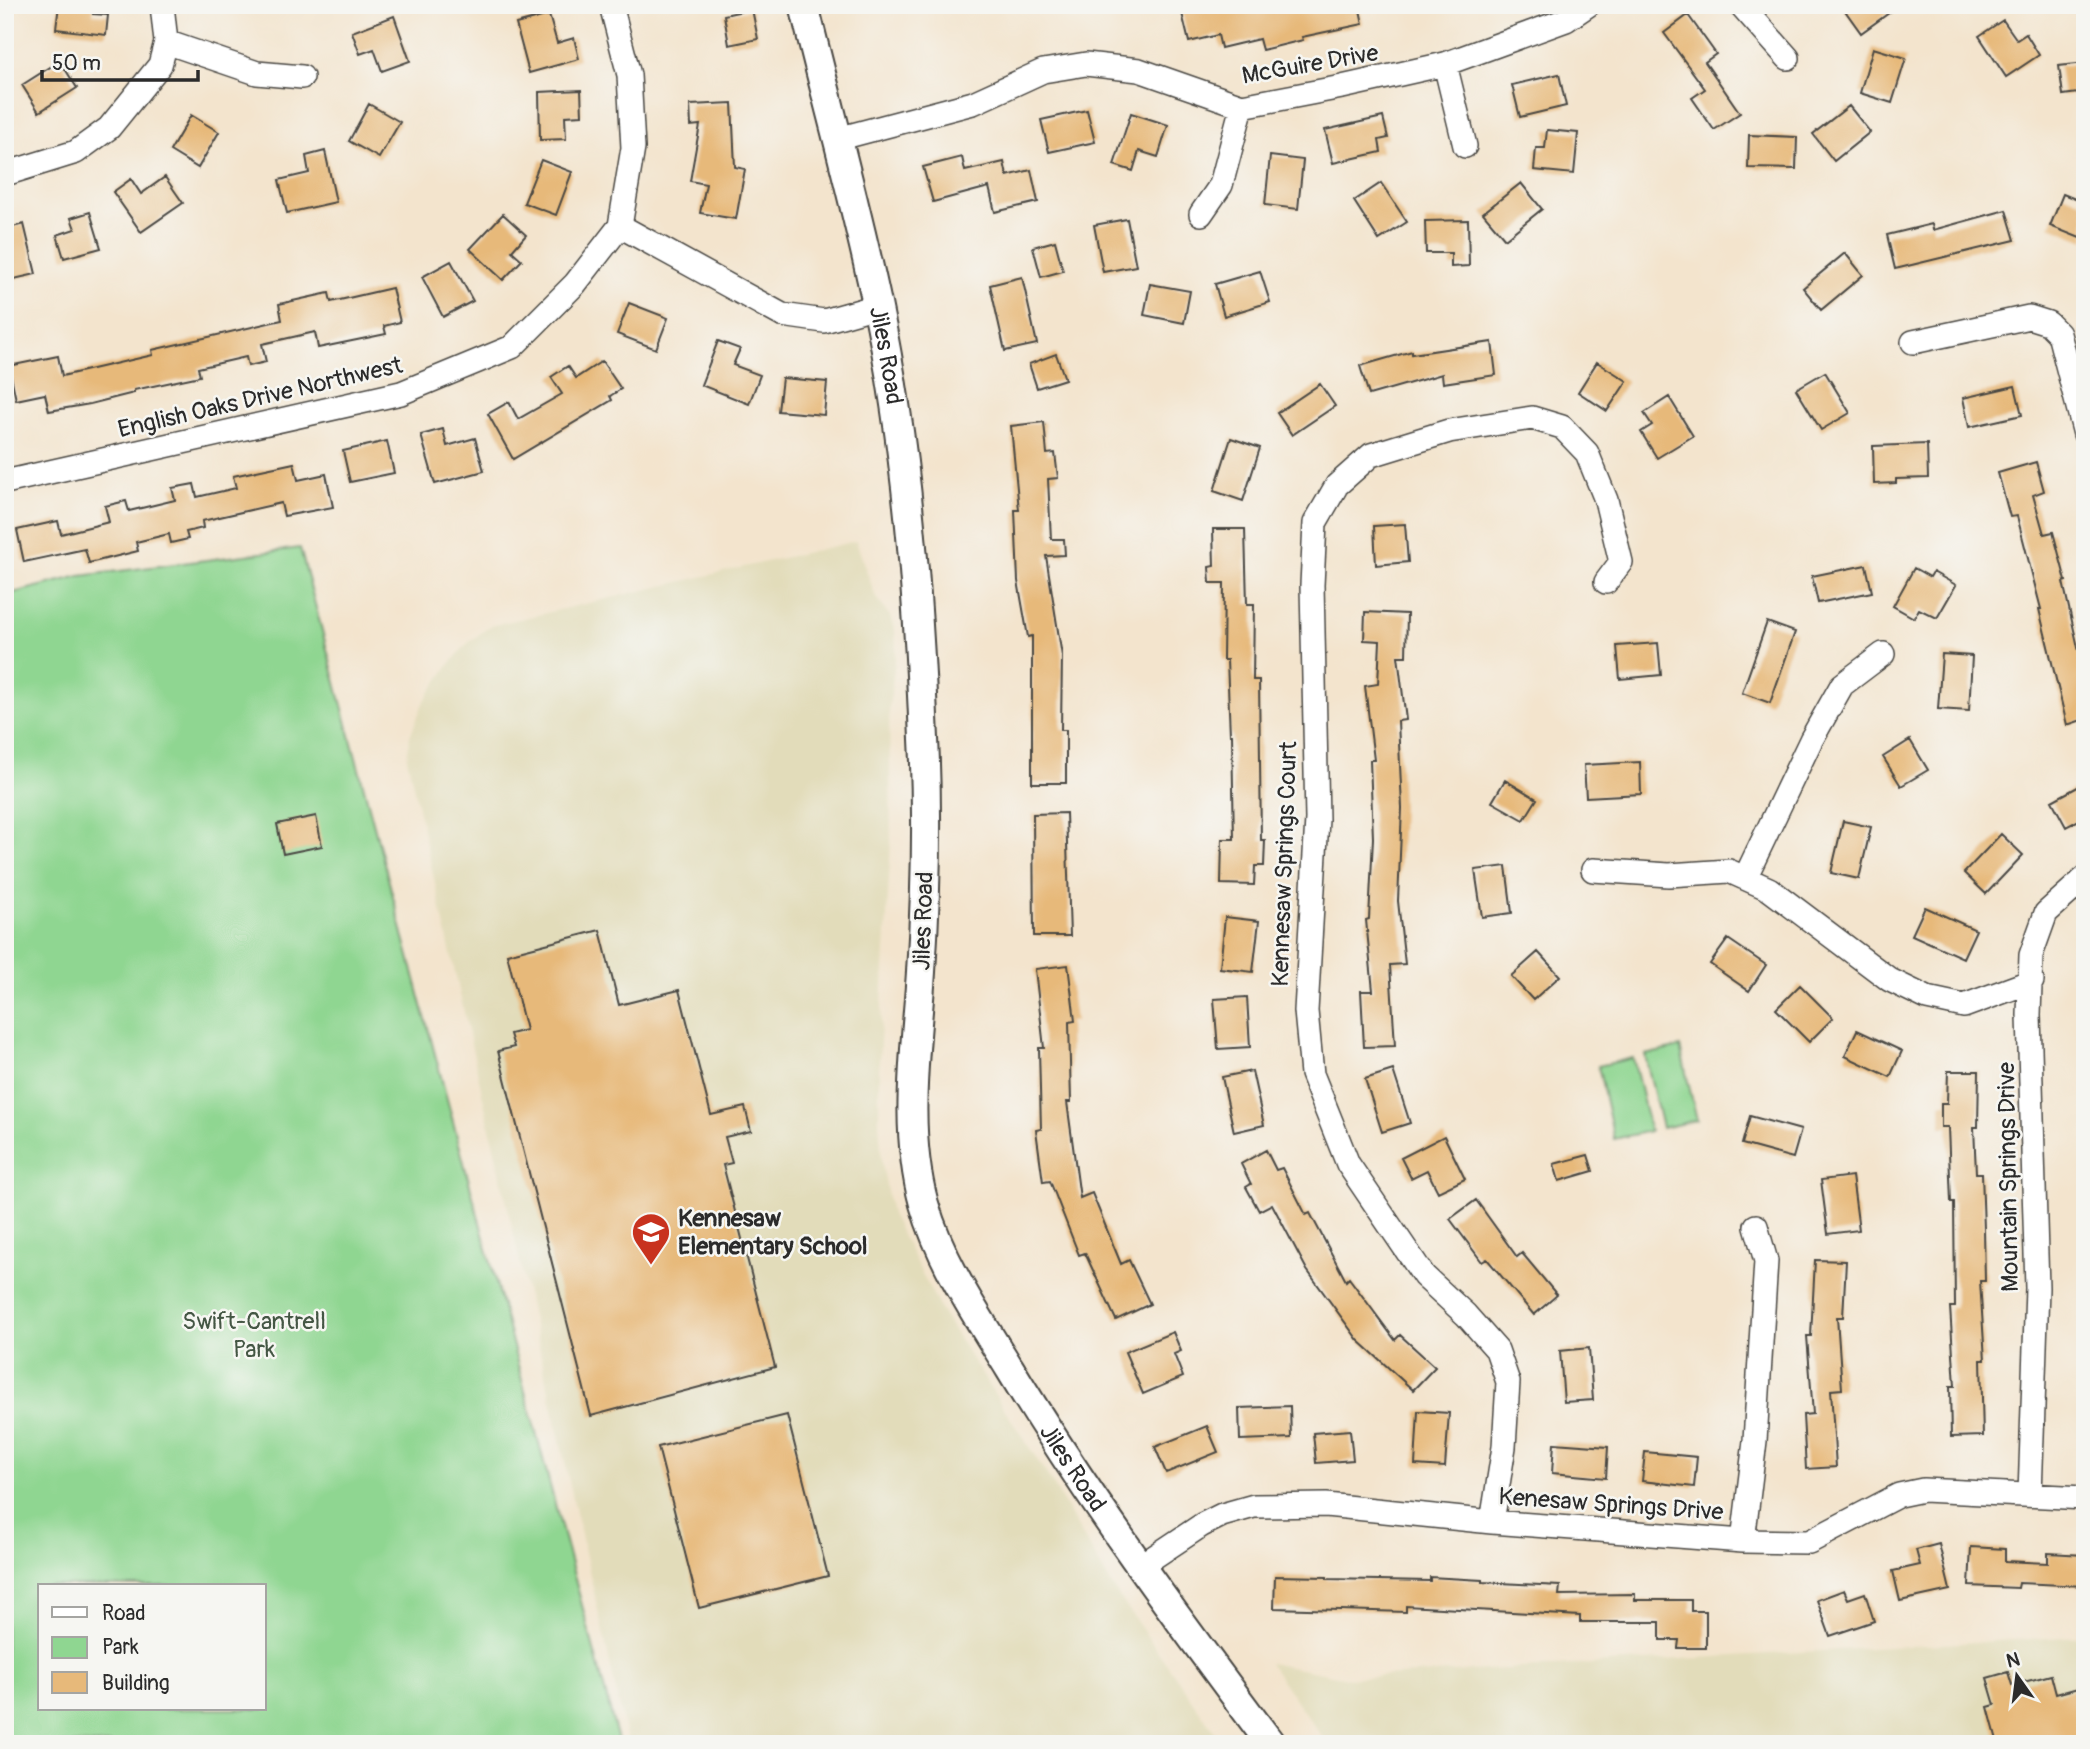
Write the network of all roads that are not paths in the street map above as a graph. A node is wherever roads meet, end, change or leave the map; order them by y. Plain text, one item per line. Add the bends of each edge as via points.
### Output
1 (162, 5) edge
2 (611, 5) edge
3 (804, 5) edge
4 (1588, 5) edge
5 (1741, 5) edge
6 (166, 42) junction
7 (1788, 58) dead end
8 (1445, 64) junction
9 (302, 78) dead end
10 (1242, 106) junction
11 (837, 139) junction
12 (1465, 146) dead end
13 (5, 174) edge
14 (1201, 214) dead end
15 (620, 226) junction
16 (877, 306) junction
17 (1913, 342) dead end
18 (2085, 435) edge
19 (5, 482) edge
20 (1606, 582) dead end
21 (1883, 654) dead end
22 (1594, 870) dead end
23 (1745, 878) junction
24 (2085, 878) edge
25 (2032, 981) junction
26 (1756, 1226) dead end
27 (2030, 1495) junction
28 (2085, 1498) edge
29 (1492, 1522) junction
30 (1743, 1541) junction
31 (1139, 1567) junction
32 (1270, 1744) edge

1 - 6 street
2 - 15 street, English Oaks Drive Northwest via 629,75 633,148
3 - 11 street, Jiles Road
4 - 8 street, McGuire Drive via 1566,20
5 - 7 street
6 - 9 street via 257,73
6 - 13 street via 160,65 108,128 76,152
8 - 10 street, McGuire Drive
8 - 12 street
10 - 11 street, McGuire Drive via 1139,70 1086,65 1043,71 973,103
10 - 14 street via 1221,185
11 - 16 street, Jiles Road
15 - 16 street via 782,315 824,321
15 - 19 street, English Oaks Drive Northwest via 575,284 512,347 475,363 401,393
16 - 31 street, Jiles Road via 912,540 925,746 925,911 912,1089 918,1175 935,1235 977,1315
17 - 18 street via 2029,317 2048,323 2059,334
20 - 29 street, Kennesaw Springs Court via 1621,562 1606,500 1587,453 1562,427 1532,418 1449,431 1371,455 1337,485 1315,523 1317,820 1306,1011 1312,1074 1348,1164 1424,1276 1497,1350 1508,1382
21 - 23 street via 1842,685
22 - 23 street via 1669,875 1729,871
23 - 25 street via 1769,889 1891,980 1927,998 1965,1006
24 - 25 street, Mountain Springs Drive via 2046,913 2031,955
25 - 27 street, Mountain Springs Drive via 2029,1015 2038,1288
26 - 30 street via 1766,1261 1755,1441
27 - 28 street, Kenesaw Springs Drive
27 - 30 street, Kenesaw Springs Drive via 1923,1490 1899,1495 1810,1542
29 - 30 street, Kenesaw Springs Drive
29 - 31 street, Kenesaw Springs Drive via 1326,1505 1254,1506 1202,1525
31 - 32 street, Jiles Road

